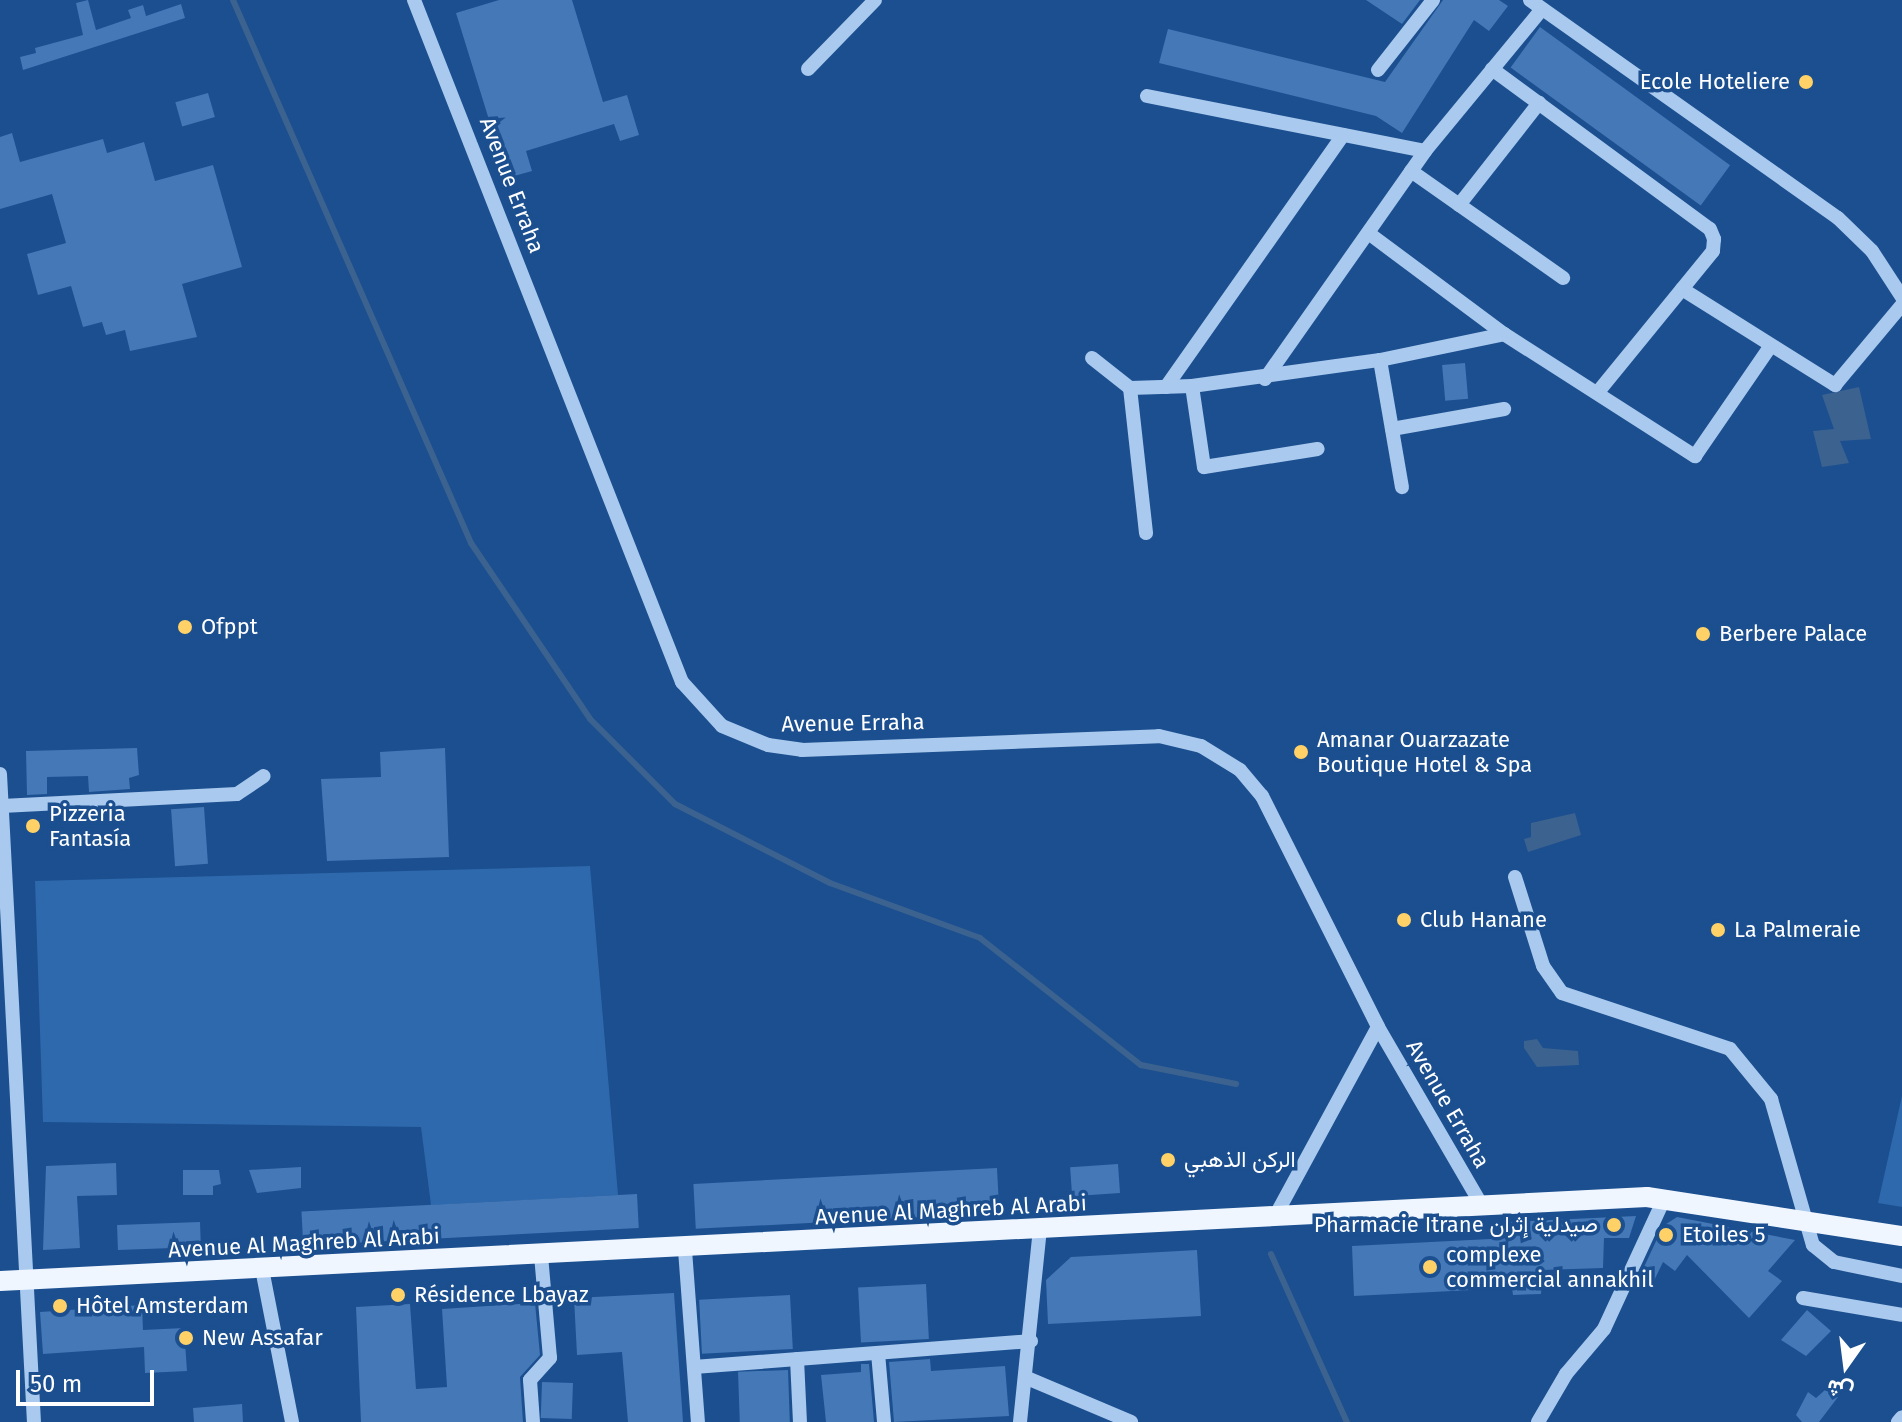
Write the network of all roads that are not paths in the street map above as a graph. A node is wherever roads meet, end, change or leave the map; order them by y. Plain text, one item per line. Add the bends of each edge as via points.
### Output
1 (414, 0) edge
2 (875, 0) edge
3 (1433, 0) edge
4 (1536, 4) edge
5 (808, 69) dead end
6 (1492, 69) junction
7 (1378, 70) dead end
8 (1147, 96) dead end
9 (1539, 103) junction
10 (1343, 135) junction
11 (1425, 151) junction
12 (1411, 171) junction
13 (1459, 205) junction
14 (1371, 235) junction
15 (1563, 278) dead end
16 (1682, 289) junction
17 (1902, 297) edge
18 (1902, 305) edge
19 (1504, 334) junction
20 (1770, 347) junction
21 (1092, 358) dead end
22 (1380, 360) junction
23 (1265, 379) junction
24 (1192, 386) junction
25 (1166, 387) junction
26 (1130, 388) junction
27 (1598, 392) junction
28 (1504, 409) dead end
29 (1392, 429) junction
30 (1318, 449) dead end
31 (1402, 487) dead end
32 (1146, 533) dead end
33 (0, 774) edge
34 (264, 776) dead end
35 (2, 806) junction
36 (2, 826) edge
37 (1515, 877) dead end
38 (4, 901) edge
39 (1378, 1027) junction
40 (1665, 1197) junction
41 (1480, 1202) junction
42 (1278, 1211) junction
43 (1806, 1218) junction
44 (1040, 1230) junction
45 (1902, 1236) edge
46 (685, 1250) junction
47 (541, 1255) junction
48 (262, 1269) junction
49 (1902, 1276) edge
50 (22, 1279) junction
51 (0, 1281) edge
52 (1803, 1298) dead end
53 (1902, 1315) edge
54 (1031, 1341) junction
55 (878, 1353) junction
56 (797, 1359) junction
57 (694, 1367) junction
58 (1027, 1378) junction
59 (34, 1422) edge
60 (292, 1422) edge
61 (533, 1422) edge
62 (698, 1422) edge
63 (800, 1422) edge
64 (884, 1422) edge
65 (1020, 1422) edge
66 (1131, 1422) edge
67 (1538, 1422) edge

1 - 39 street, Avenue Erraha via 682,682 722,726 768,745 802,750 1159,736 1201,746 1240,770 1262,796
2 - 5 street
3 - 7 street
4 - 6 street
4 - 17 street via 1838,218 1872,251
6 - 9 street
6 - 11 street
8 - 10 street
9 - 13 street
9 - 16 street via 1710,229 1713,251
10 - 11 street
10 - 25 street
11 - 12 street
12 - 13 street
12 - 14 street
13 - 15 street
14 - 19 street
14 - 23 street
16 - 20 street
16 - 27 street
18 - 20 street via 1835,385
19 - 22 street
19 - 27 street
20 - 27 street via 1695,456
21 - 26 street
22 - 23 street
22 - 29 street
23 - 24 street
24 - 25 street
24 - 30 street via 1204,467
25 - 26 street
26 - 32 street
28 - 29 street
29 - 31 street
33 - 35 street
34 - 35 street via 237,794
35 - 36 street
36 - 38 street
37 - 43 street via 1543,966 1562,993 1730,1049 1753,1071 1790,1151
38 - 50 street
39 - 41 street, Avenue Erraha
39 - 42 street, Avenue Erraha
40 - 41 main road, Avenue Al Maghreb Al Arabi
40 - 43 main road, Avenue Al Maghreb Al Arabi
40 - 67 street via 1604,1329 1558,1385
41 - 42 main road, Avenue Al Maghreb Al Arabi
42 - 44 main road, Avenue Al Maghreb Al Arabi
43 - 45 main road, Avenue Al Maghreb Al Arabi
43 - 49 street via 1822,1255
44 - 46 main road, Avenue Al Maghreb Al Arabi
44 - 54 street
46 - 47 main road, Avenue Al Maghreb Al Arabi
46 - 57 street
47 - 48 main road, Avenue Al Maghreb Al Arabi
47 - 61 street via 550,1358 530,1380
48 - 50 main road, Avenue Al Maghreb Al Arabi
48 - 60 street
50 - 51 main road, Avenue Al Maghreb Al Arabi
50 - 59 street
52 - 53 street
54 - 55 street
54 - 58 street
55 - 56 street
55 - 64 street
56 - 57 street
56 - 63 street
57 - 62 street
58 - 65 street
58 - 66 street

